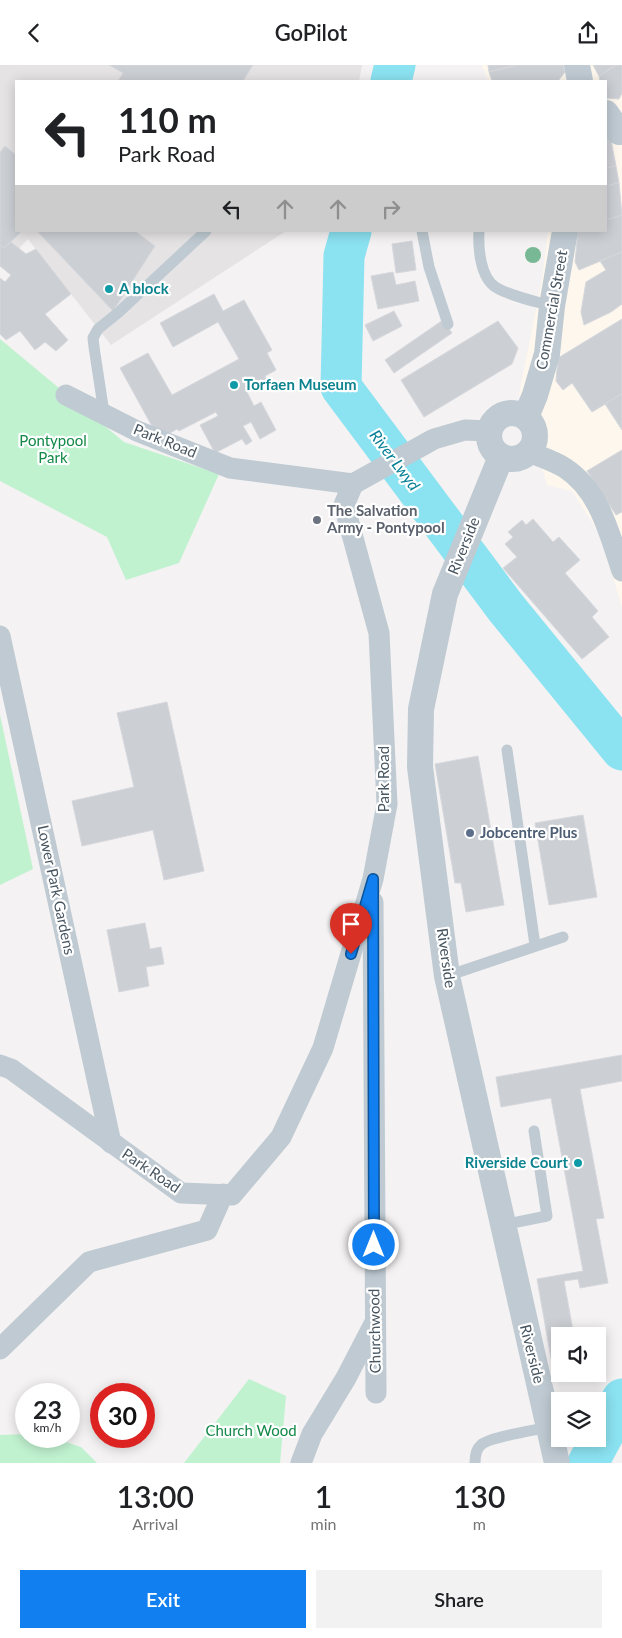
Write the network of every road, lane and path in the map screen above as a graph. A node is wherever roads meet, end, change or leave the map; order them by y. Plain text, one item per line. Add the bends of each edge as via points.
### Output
1 (577, 65) edge
2 (580, 80) edge
3 (205, 232) edge
4 (422, 232) edge
5 (479, 232) edge
6 (565, 232) edge
7 (552, 306) junction
8 (448, 324) dead end
9 (66, 395) dead end
10 (104, 413) junction
11 (526, 417) junction
12 (489, 431) junction
13 (529, 452) junction
14 (502, 457) junction
15 (359, 481) junction
16 (622, 571) edge
17 (0, 636) edge
18 (507, 750) dead end
19 (373, 879) junction
20 (563, 937) dead end
21 (535, 945) junction
22 (447, 975) junction
23 (0, 1065) edge
24 (534, 1131) dead end
25 (111, 1143) junction
26 (223, 1194) junction
27 (502, 1225) junction
28 (375, 1323) junction
29 (0, 1349) edge
30 (376, 1393) dead end
31 (549, 1427) junction
32 (301, 1463) edge
33 (475, 1463) edge
34 (557, 1463) edge

1 - 2 street
3 - 10 lane via 98,329 93,338
4 - 8 lane via 428,267
5 - 7 lane via 478,248 484,271 495,287
6 - 7 street, Commercial Street
7 - 11 street, Commercial Street via 547,354
9 - 10 street, Park Road
10 - 15 street, Park Road via 137,431 230,468
11 - 12 street via 504,413 497,417
11 - 13 street via 535,430 534,445
12 - 14 street via 491,446
12 - 15 street via 465,430 434,439
13 - 14 street via 516,459
13 - 16 street via 564,467 587,488 597,502
14 - 22 street, Riverside via 445,594 421,709 420,767
15 - 19 street, Park Road via 344,505 379,633 387,804
17 - 25 street, Lower Park Gardens
18 - 21 lane
19 - 26 street, Park Road via 323,1048 290,1119 281,1137 232,1195
19 - 28 street, Churchwood
20 - 21 lane
21 - 22 lane
22 - 27 street, Riverside
23 - 25 street, Park Road via 11,1069
24 - 27 lane via 547,1216
25 - 26 street, Park Road via 181,1193
26 - 29 street via 207,1230 89,1262
27 - 31 street, Riverside
28 - 30 street, Churchwood
28 - 32 street via 312,1434
31 - 33 lane via 491,1439 481,1445 475,1455
31 - 34 street, Riverside

